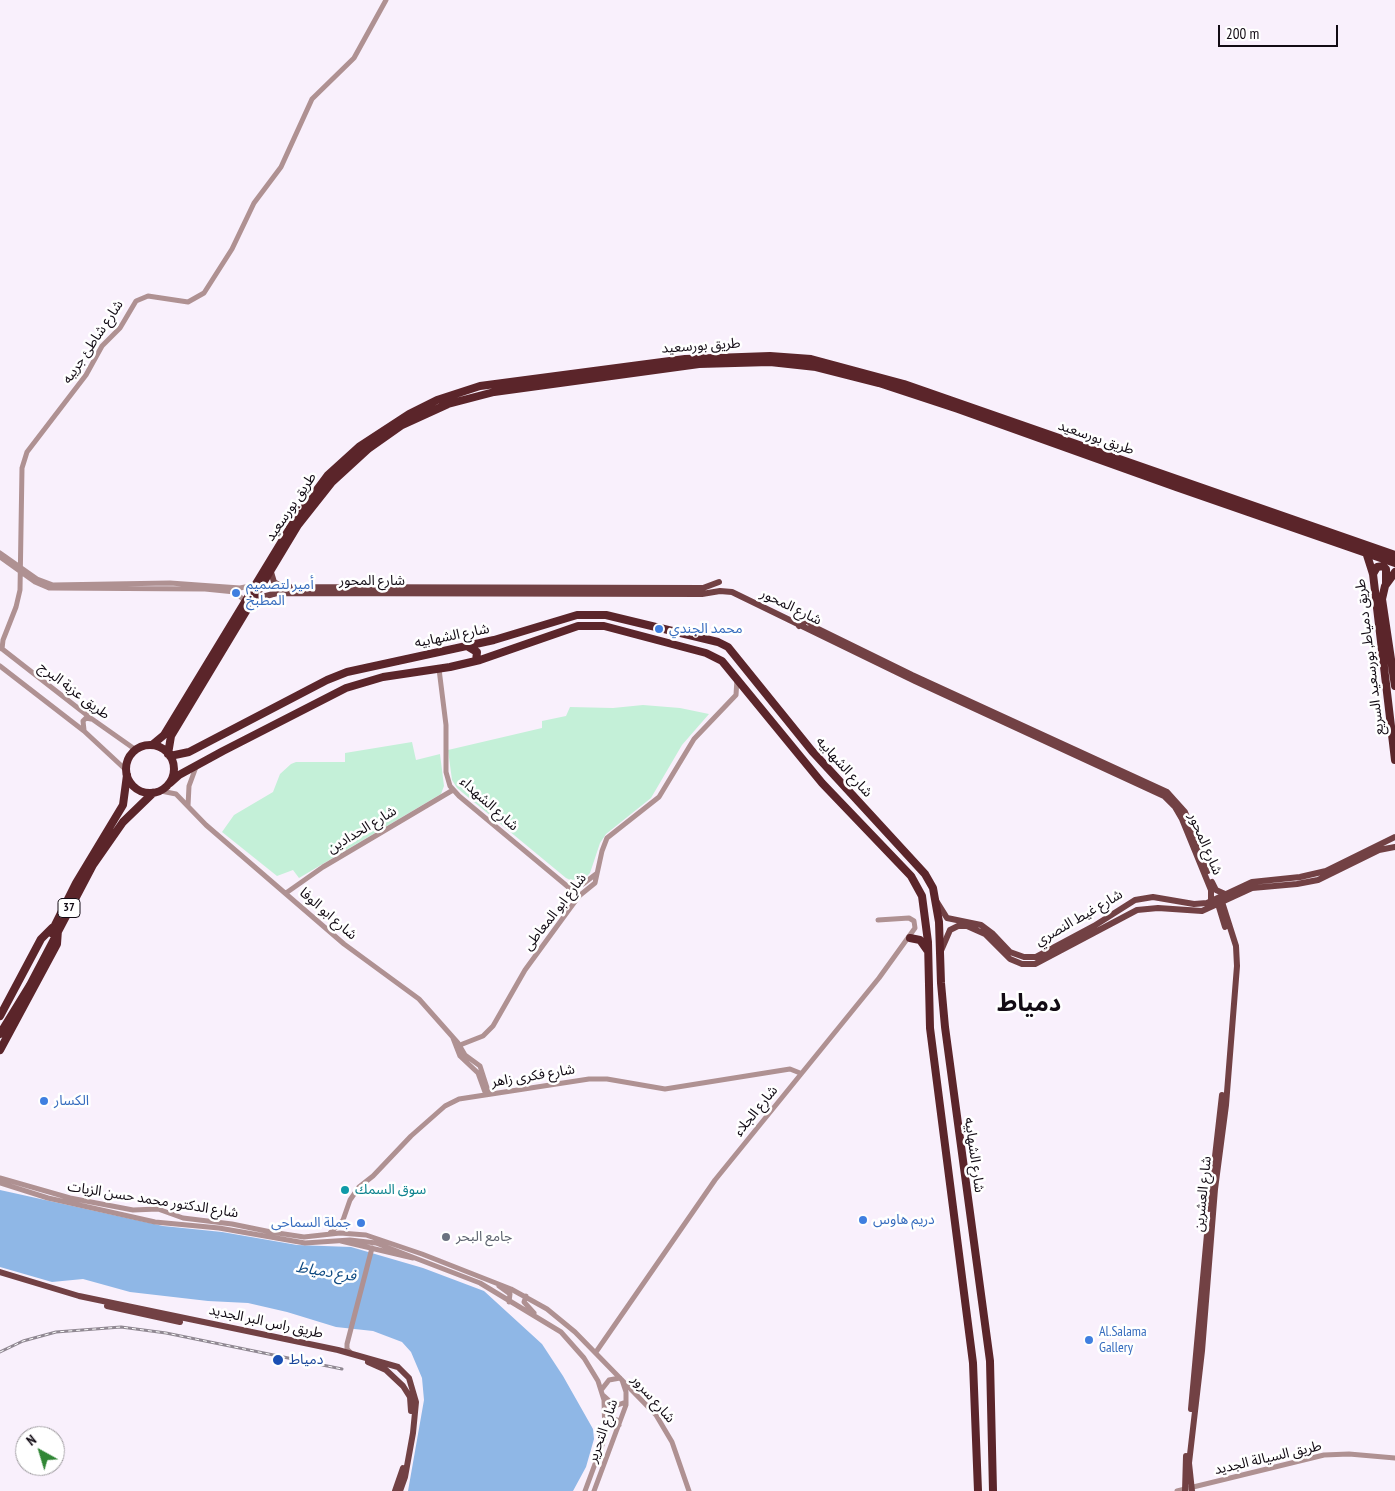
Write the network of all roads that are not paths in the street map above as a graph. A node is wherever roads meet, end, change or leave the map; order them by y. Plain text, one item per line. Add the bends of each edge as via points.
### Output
1 (386, 0) edge
2 (1177, 484) junction
3 (324, 485) junction
4 (1366, 552) junction
5 (0, 553) edge
6 (1395, 555) edge
7 (0, 557) edge
8 (1395, 563) edge
9 (20, 569) junction
10 (271, 572) junction
11 (1395, 572) edge
12 (1373, 574) junction
13 (720, 582) dead end
14 (1386, 583) junction
15 (255, 585) junction
16 (367, 590) junction
17 (664, 591) junction
18 (255, 599) junction
19 (245, 601) junction
20 (799, 626) junction
21 (698, 638) junction
22 (467, 646) junction
23 (1, 649) edge
24 (219, 650) junction
25 (695, 650) junction
26 (401, 659) junction
27 (476, 661) junction
28 (211, 663) junction
29 (0, 666) edge
30 (439, 669) junction
31 (403, 673) junction
32 (736, 677) junction
33 (911, 677) junction
34 (1395, 686) edge
35 (750, 694) junction
36 (736, 695) junction
37 (287, 701) junction
38 (979, 708) junction
39 (267, 712) junction
40 (294, 714) junction
41 (92, 719) junction
42 (269, 728) junction
43 (84, 731) junction
44 (152, 745) junction
45 (136, 750) junction
46 (169, 755) junction
47 (818, 759) junction
48 (1395, 760) edge
49 (197, 765) junction
50 (809, 767) junction
51 (827, 768) junction
52 (126, 773) junction
53 (818, 777) junction
54 (170, 783) junction
55 (453, 790) junction
56 (161, 791) junction
57 (153, 793) junction
58 (123, 805) junction
59 (188, 807) junction
60 (136, 810) junction
61 (1395, 836) edge
62 (1391, 845) edge
63 (912, 860) junction
64 (907, 873) junction
65 (596, 874) junction
66 (1289, 882) junction
67 (567, 886) junction
68 (286, 893) junction
69 (1225, 894) junction
70 (579, 896) junction
71 (1149, 897) junction
72 (936, 899) junction
73 (1135, 900) junction
74 (1210, 902) junction
75 (1220, 903) junction
76 (1149, 908) junction
77 (1133, 912) junction
78 (954, 919) junction
79 (878, 920) dead end
80 (954, 927) junction
81 (56, 928) junction
82 (910, 938) junction
83 (928, 951) junction
84 (940, 953) junction
85 (941, 983) junction
86 (928, 985) junction
87 (942, 1000) junction
88 (928, 1002) junction
89 (0, 1016) edge
90 (0, 1024) edge
91 (0, 1034) edge
92 (452, 1038) junction
93 (460, 1045) junction
94 (0, 1050) edge
95 (800, 1073) junction
96 (488, 1094) junction
97 (964, 1176) junction
98 (0, 1178) edge
99 (949, 1178) junction
100 (0, 1183) edge
101 (148, 1209) junction
102 (167, 1212) junction
103 (146, 1220) junction
104 (164, 1223) junction
105 (327, 1235) junction
106 (338, 1240) junction
107 (371, 1247) junction
108 (417, 1258) junction
109 (0, 1274) edge
110 (496, 1282) junction
111 (526, 1296) junction
112 (509, 1302) junction
113 (981, 1305) junction
114 (966, 1306) junction
115 (535, 1315) junction
116 (349, 1329) junction
117 (338, 1350) junction
118 (596, 1352) junction
119 (351, 1353) junction
120 (401, 1369) junction
121 (394, 1376) junction
122 (620, 1378) junction
123 (410, 1388) junction
124 (602, 1391) junction
125 (626, 1402) junction
126 (619, 1426) junction
127 (605, 1432) junction
128 (978, 1450) junction
129 (993, 1450) junction
130 (1395, 1458) edge
131 (1189, 1490) edge
132 (395, 1491) edge
133 (400, 1491) edge
134 (585, 1491) edge
135 (594, 1491) edge
136 (689, 1491) edge
137 (978, 1491) edge
138 (993, 1491) edge
139 (1178, 1491) edge

1 - 9 street, شارع شاطئ جريبه via 354,58 312,99 282,164 254,202 230,252 204,293 188,302 148,296 136,301 120,328 100,348 85,376 27,452 22,468
2 - 3 highway, طريق بورسعيد via 898,389 797,364 733,362 466,394 395,430
2 - 4 highway, طريق بورسعيد
2 - 6 highway, طريق بورسعيد
3 - 10 highway, طريق بورسعيد
3 - 15 highway, طريق بورسعيد via 300,510
4 - 8 highway, طريق بورسعيد
4 - 12 highway, طريق دمياط, بورسعيد السريع
5 - 9 street
7 - 9 street
9 - 15 street via 40,581 55,585 170,583 240,588
9 - 19 street via 40,586 53,589 205,589 237,593
9 - 23 street, شارع شاطئ جريبه via 18,599
10 - 16 main road, شارع المحور via 272,581 281,587
10 - 18 highway, طريق بورسعيد
11 - 14 highway, طريق دمياط, بورسعيد السريع
12 - 14 highway via 1378,567 1384,566
12 - 48 highway, طريق دمياط, بورسعيد السريع
13 - 17 main road, شارع المحور via 703,588
14 - 34 highway, طريق دمياط, بورسعيد السريع via 1382,600
15 - 19 highway, طريق بورسعيد
16 - 17 main road, شارع المحور
16 - 18 main road, شارع المحور via 275,593
17 - 20 main road, شارع المحور via 732,592
18 - 24 highway, طريق بورسعيد
19 - 24 highway, طريق بورسعيد
20 - 33 main road, شارع المحور
20 - 33 main road, شارع المحور via 807,620 814,627
21 - 22 highway, شارع الشهابيه via 606,615 587,614
21 - 25 highway
21 - 47 highway, شارع الشهابيه via 721,643 731,651
22 - 26 highway, شارع الشهابيه
22 - 27 highway via 478,652
23 - 41 street, طريق عزبة البرج
24 - 28 highway, طريق بورسعيد
25 - 27 highway, شارع الشهابيه via 604,626 587,625
25 - 32 highway, شارع الشهابيه via 719,659
26 - 31 highway via 398,667
26 - 37 highway, شارع الشهابيه via 340,674
27 - 30 highway, شارع الشهابيه
28 - 44 highway, طريق بورسعيد via 164,735
28 - 46 highway, طريق بورسعيد via 171,736
29 - 43 street, طريق عزبة البرج
30 - 31 highway, شارع الشهابيه
30 - 55 street, شارع الشهداء via 446,724 446,772
31 - 40 highway, شارع الشهابيه via 346,688
32 - 35 highway, شارع الشهابيه
32 - 36 street
33 - 38 main road, شارع المحور
35 - 36 street
35 - 50 highway, شارع الشهابيه
36 - 65 street, شارع ابو المعاطى via 694,739 657,799 609,836 602,848
37 - 39 highway, شارع الشهابيه
37 - 40 highway via 287,709
38 - 69 main road, شارع المحور via 1172,795 1186,812 1214,886
38 - 74 main road, شارع المحور via 1168,799 1182,819 1211,890
39 - 42 highway via 275,717
39 - 46 highway, شارع الشهابيه via 189,752
40 - 42 highway, شارع الشهابيه
41 - 43 street via 83,721
41 - 45 street, طريق عزبة البرج
42 - 49 highway, شارع الشهابيه
43 - 52 street, طريق عزبة البرج
44 - 45 highway
44 - 46 highway
45 - 52 highway via 129,757
46 - 54 highway via 174,770
47 - 50 highway
47 - 51 highway, شارع الشهابيه
49 - 54 highway, شارع الشهابيه
49 - 59 street via 189,786
50 - 53 highway, شارع الشهابيه
51 - 53 highway
51 - 63 highway, شارع الشهابيه
52 - 57 highway via 136,789
52 - 58 highway, 37
53 - 64 highway, شارع الشهابيه
54 - 56 highway
55 - 67 street, شارع الشهداء
55 - 68 street, شارع الحدادين via 323,866
56 - 57 highway
56 - 59 street, شارع ابو الوفا via 175,793
57 - 60 highway, 37
58 - 60 highway via 132,802
58 - 81 highway, 37 via 79,878
59 - 68 street, شارع ابو الوفا
60 - 81 highway, 37 via 123,822 100,855
61 - 62 main road, شارع غيط النصري
62 - 66 main road, شارع غيط النصري via 1331,875
63 - 64 highway
63 - 72 highway, شارع الشهابيه via 929,880
64 - 83 highway, شارع الشهابيه via 922,896
65 - 67 street via 583,884
65 - 70 street, شارع ابو المعاطى via 594,884
66 - 69 main road, شارع غيط النصري via 1252,882
66 - 75 main road, شارع غيط النصري via 1252,888
67 - 70 street, شارع الشهداء
68 - 92 street, شارع ابو الوفا via 346,945 417,997
69 - 74 main road, شارع غيط النصري
70 - 93 street, شارع ابو المعاطى via 520,976 492,1028 480,1038
71 - 73 main road, شارع غيط النصري
71 - 74 main road, شارع غيط النصري via 1194,904
71 - 76 main road via 1145,903
72 - 78 main road via 945,917
72 - 84 highway, شارع الشهابيه
73 - 77 main road
73 - 78 main road, شارع غيط النصري via 1046,954 1032,958 1010,952 981,925
75 - 76 main road, شارع غيط النصري via 1197,912
75 - 131 main road, شارع العشرين via 1233,967 1202,1318 1184,1467
76 - 77 main road, شارع غيط النصري
77 - 80 main road, شارع غيط النصري via 1043,961 1031,964 1006,957 978,930 967,926
78 - 80 main road
79 - 82 street via 912,919 915,928
80 - 84 main road
81 - 89 highway via 41,939
81 - 90 highway, 37
81 - 91 highway, 37 via 30,985
81 - 94 highway via 57,944
82 - 83 highway via 920,940
82 - 95 street, شارع الجلاء
83 - 86 highway, شارع الشهابيه
84 - 85 highway, شارع الشهابيه
85 - 86 highway via 935,988
85 - 87 highway, شارع الشهابيه
86 - 88 highway, شارع الشهابيه
87 - 88 highway via 936,996
87 - 97 highway, شارع الشهابيه
88 - 99 highway, شارع الشهابيه
92 - 93 street, شارع ابو الوفا
92 - 96 street, شارع ابو الوفا via 460,1056 478,1073
93 - 96 street, شارع ابو الوفا via 465,1055 482,1068
95 - 96 street, شارع فكرى زاهر via 790,1069 665,1089 610,1079 589,1079
95 - 118 street, شارع الجلاء via 715,1180
96 - 105 street, شارع فكرى زاهر via 450,1103 411,1136 355,1191 343,1220
97 - 99 highway via 956,1174
97 - 113 highway, شارع الشهابيه
98 - 101 street, شارع الدكتور محمد حسن الزيات via 60,1196 133,1210
99 - 114 highway, شارع الشهابيه
100 - 103 street, شارع الدكتور محمد حسن الزيات via 48,1198
101 - 102 street, شارع الدكتور محمد حسن الزيات
101 - 103 street via 150,1216
102 - 104 street via 161,1217
102 - 105 street, شارع الدكتور محمد حسن الزيات via 183,1218 304,1237
103 - 104 street, شارع الدكتور محمد حسن الزيات
104 - 106 street, شارع الدكتور محمد حسن الزيات via 213,1227 305,1243
105 - 110 street, شارع الدكتور محمد حسن الزيات via 354,1233 377,1238
106 - 107 street
106 - 108 street, شارع الدكتور محمد حسن الزيات via 376,1243
107 - 108 street via 403,1258
107 - 116 street
108 - 112 street, شارع الدكتور محمد حسن الزيات via 480,1283
109 - 117 main road, طريق راس البر الجديد via 80,1296
109 - 121 main road, طريق راس البر الجديد via 80,1300 350,1357 378,1366
110 - 111 street, شارع الدكتور محمد حسن الزيات
110 - 112 street via 510,1294
111 - 115 street via 524,1302
111 - 118 street, شارع الدكتور محمد حسن الزيات via 555,1315
112 - 115 street, شارع الدكتور محمد حسن الزيات
113 - 114 highway via 976,1308
113 - 129 highway, شارع الشهابيه via 990,1361
114 - 128 highway, شارع الشهابيه
115 - 124 street, شارع الدكتور محمد حسن الزيات via 569,1340 590,1365
116 - 117 street
116 - 119 street via 346,1347
117 - 119 main road, طريق راس البر الجديد
118 - 122 street, شارع الدكتور محمد حسن الزيات
119 - 120 main road, طريق راس البر الجديد
120 - 121 main road via 400,1374
120 - 123 main road via 409,1378
121 - 123 main road, طريق راس البر الجديد
122 - 124 street via 609,1380
122 - 125 street, شارع التحرير
122 - 136 street, شارع سرور via 665,1427
123 - 132 main road via 409,1432
123 - 133 main road via 415,1398 414,1424
124 - 125 street via 613,1405 620,1406
124 - 127 street, شارع التحرير
125 - 126 street, شارع التحرير
126 - 127 street via 617,1420 612,1419
126 - 135 street, شارع التحرير
127 - 134 street, شارع التحرير
128 - 129 highway via 985,1453
128 - 137 highway, شارع الشهابيه
129 - 138 highway, شارع الشهابيه
130 - 131 street, طريق السيالة الجديد via 1324,1455
131 - 139 street, طريق السيالة الجديد

